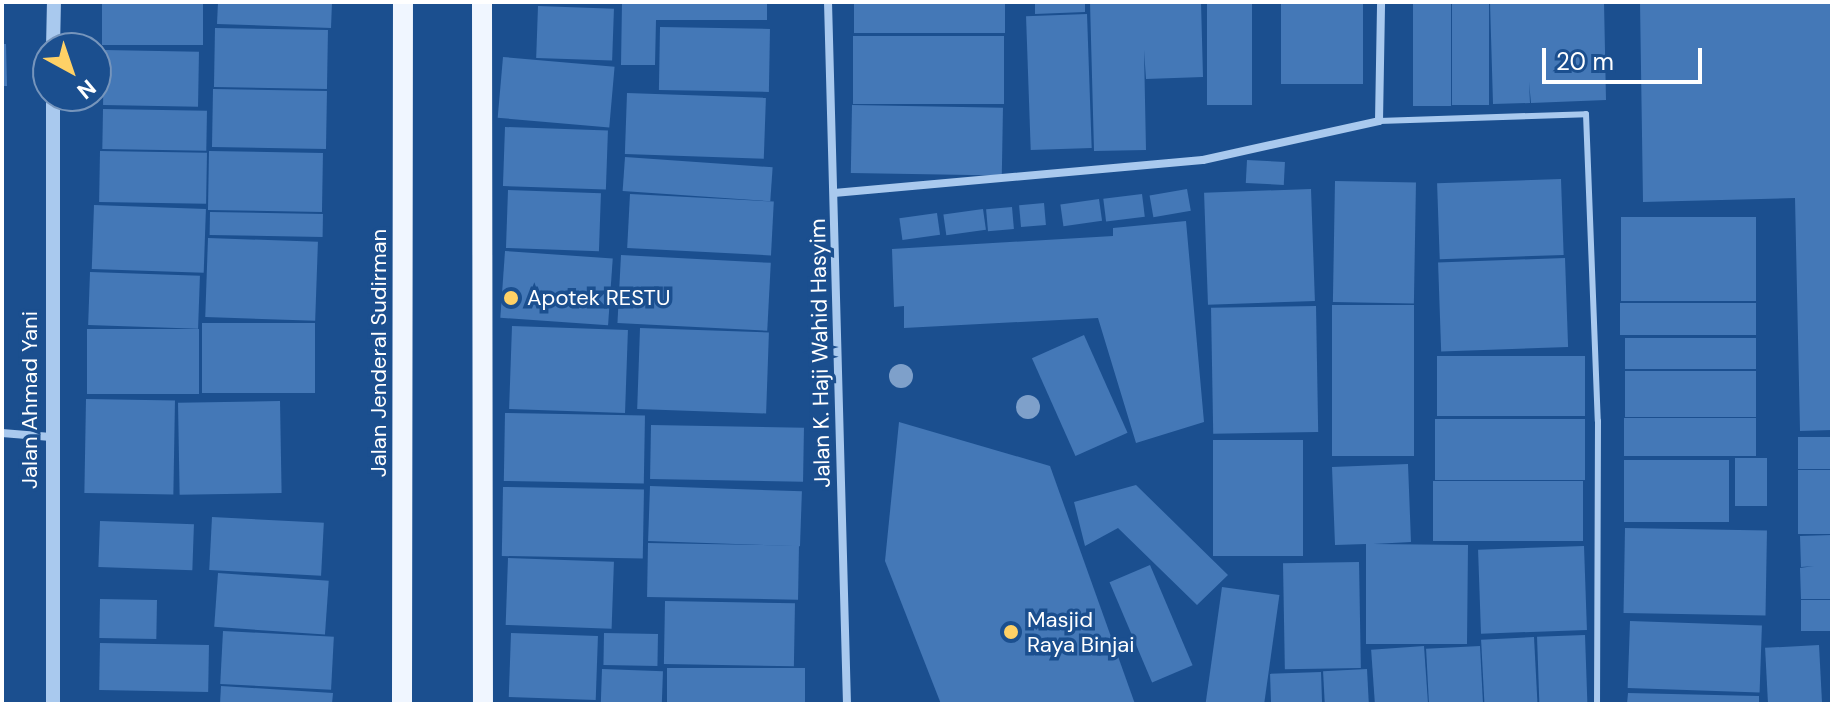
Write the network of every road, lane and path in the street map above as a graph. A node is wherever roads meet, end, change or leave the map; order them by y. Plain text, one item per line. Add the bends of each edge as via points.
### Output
1 (54, 2) edge
2 (403, 2) edge
3 (482, 2) edge
4 (828, 2) edge
5 (1381, 2) edge
6 (53, 32) edge
7 (53, 112) edge
8 (1379, 121) junction
9 (834, 193) junction
10 (2, 433) edge
11 (51, 437) junction
12 (53, 704) edge
13 (402, 704) edge
14 (483, 704) edge
15 (847, 704) edge
16 (1597, 704) edge

1 - 6 street
2 - 13 main road, Jalan Jenderal Sudirman
3 - 14 main road
4 - 9 street, Jalan K. Haji Wahid Hasyim
5 - 8 street
7 - 11 street, Jalan Ahmad Yani
8 - 9 street via 1203,160
8 - 16 lane via 1586,114 1598,421
9 - 15 street, Jalan K. Haji Wahid Hasyim
10 - 11 street
11 - 12 street, Jalan Ahmad Yani

